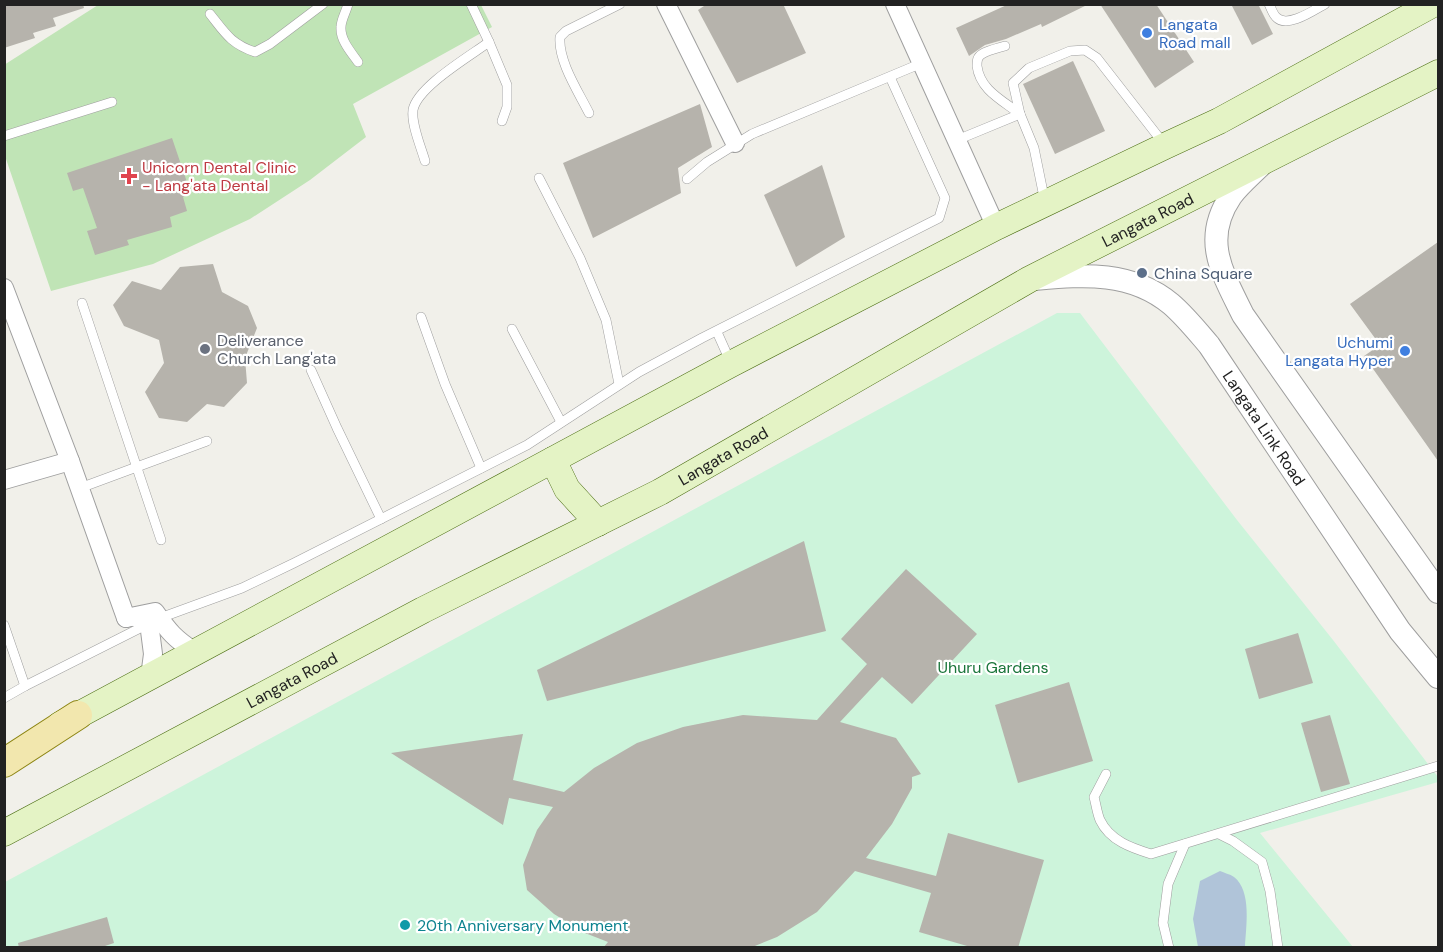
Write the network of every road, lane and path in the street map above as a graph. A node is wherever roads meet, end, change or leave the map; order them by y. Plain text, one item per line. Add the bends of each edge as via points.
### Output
1 (322, 4) edge
2 (348, 4) edge
3 (471, 4) edge
4 (620, 4) edge
5 (666, 4) edge
6 (896, 4) edge
7 (1269, 4) edge
8 (1325, 4) edge
9 (1433, 4) edge
10 (210, 14) dead end
11 (489, 42) junction
12 (1005, 46) dead end
13 (358, 62) dead end
14 (922, 63) junction
15 (1438, 73) edge
16 (890, 77) junction
17 (112, 102) dead end
18 (589, 113) dead end
19 (1020, 114) junction
20 (502, 121) dead end
21 (4, 136) edge
22 (957, 140) junction
23 (735, 144) junction
24 (1165, 146) junction
25 (425, 160) dead end
26 (1264, 162) junction
27 (539, 178) dead end
28 (687, 180) dead end
29 (1045, 203) junction
30 (996, 227) junction
31 (1030, 279) junction
32 (4, 288) edge
33 (82, 303) dead end
34 (421, 317) dead end
35 (512, 329) dead end
36 (717, 332) junction
37 (731, 363) junction
38 (311, 370) dead end
39 (619, 384) junction
40 (561, 422) junction
41 (207, 441) dead end
42 (553, 460) junction
43 (70, 461) junction
44 (137, 468) junction
45 (482, 468) junction
46 (4, 480) edge
47 (80, 488) junction
48 (381, 519) junction
49 (598, 523) junction
50 (161, 540) dead end
51 (1438, 592) edge
52 (154, 620) junction
53 (4, 625) edge
54 (195, 652) junction
55 (150, 677) junction
56 (1438, 677) edge
57 (26, 686) junction
58 (4, 698) edge
59 (78, 715) junction
60 (4, 754) edge
61 (4, 764) edge
62 (1438, 766) edge
63 (1106, 774) dead end
64 (4, 833) edge
65 (1219, 834) junction
66 (1185, 844) junction
67 (1169, 948) edge
68 (1278, 948) edge

1 - 10 lane via 255,52 231,40
2 - 13 lane via 342,35
3 - 11 lane
4 - 18 lane via 560,37 562,58
5 - 23 street
6 - 14 street
7 - 8 lane via 1275,16 1288,21
9 - 24 main road via 1219,122
11 - 20 lane via 507,86
11 - 25 lane via 427,87 414,107 415,127
12 - 19 lane via 978,57 978,72 984,86
14 - 16 lane
14 - 22 street
15 - 26 main road, Langata Road
16 - 23 lane
16 - 36 lane via 945,198 939,218
17 - 21 lane
19 - 22 lane
19 - 24 lane via 1013,83 1029,68 1070,51 1085,50 1097,58
19 - 29 lane via 1034,148
22 - 30 street
23 - 28 lane
24 - 29 main road
26 - 31 main road, Langata Road
26 - 51 street via 1233,194 1217,227 1218,260 1226,281 1243,315
27 - 39 lane via 606,320
29 - 30 main road
30 - 37 main road
31 - 49 main road, Langata Road via 660,492
31 - 56 street, Langata Link Road via 1079,275 1115,278 1144,288 1170,304 1209,345 1400,631
32 - 43 street
33 - 44 lane
34 - 45 lane
35 - 40 lane
36 - 37 lane
36 - 39 lane
37 - 42 main road
38 - 48 lane
39 - 40 lane
40 - 45 lane
41 - 44 lane
42 - 49 main road via 567,489
42 - 54 main road
43 - 46 street
43 - 47 street
44 - 47 lane
44 - 50 lane
45 - 48 lane
47 - 52 street via 126,618 148,615
48 - 52 lane via 242,588
49 - 64 main road, Langata Road via 423,610
52 - 54 street
52 - 55 street
52 - 57 lane
53 - 57 lane
54 - 55 main road
55 - 59 main road
57 - 58 lane
59 - 60 main road
59 - 61 main road
62 - 65 lane
63 - 66 lane via 1094,797 1100,820 1109,834 1130,848 1151,854
65 - 66 lane
65 - 68 lane via 1262,862
66 - 67 lane via 1168,884 1164,923

